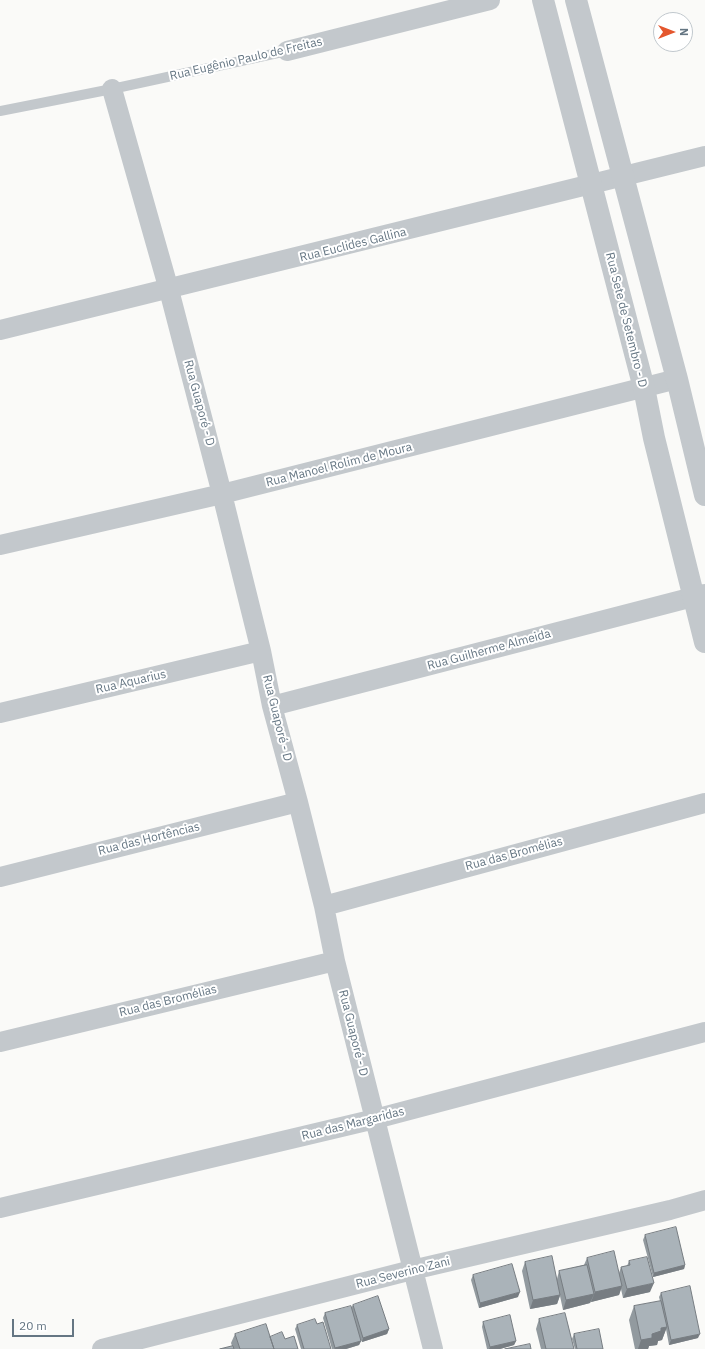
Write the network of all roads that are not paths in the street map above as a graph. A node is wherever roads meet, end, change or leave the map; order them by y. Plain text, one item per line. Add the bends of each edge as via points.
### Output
1 (490, 0) edge
2 (544, 0) edge
3 (576, 0) edge
4 (286, 51) joint
5 (112, 89) junction
6 (0, 111) edge
7 (705, 156) edge
8 (622, 177) junction
9 (592, 186) junction
10 (170, 290) junction
11 (0, 330) edge
12 (677, 379) junction
13 (644, 388) junction
14 (222, 494) junction
15 (705, 495) edge
16 (0, 544) edge
17 (700, 596) edge
18 (705, 642) edge
19 (261, 652) junction
20 (272, 706) junction
21 (0, 713) edge
22 (298, 802) junction
23 (705, 803) edge
24 (0, 877) edge
25 (324, 906) junction
26 (335, 961) junction
27 (705, 1032) edge
28 (0, 1042) edge
29 (375, 1119) junction
30 (705, 1200) edge
31 (0, 1208) edge
32 (412, 1270) junction
33 (102, 1349) edge
34 (433, 1349) edge

1 - 4 street, Rua Eugênio Paulo de Freitas
2 - 9 street, Rua Sete de Setembro - D
3 - 8 street
4 - 5 lane, Rua Eugênio Paulo de Freitas
5 - 6 lane, Rua Eugênio Paulo de Freitas
5 - 10 street, Rua Guaporé - D
7 - 8 street, Rua Euclides Gallina
8 - 9 street, Rua Euclides Gallina
8 - 12 street
9 - 10 street, Rua Euclides Gallina
9 - 13 street, Rua Sete de Setembro - D
10 - 11 street, Rua Euclides Gallina
10 - 14 street, Rua Guaporé - D
12 - 13 street, Rua Manoel Rolim de Moura
12 - 15 street
13 - 14 street, Rua Manoel Rolim de Moura
13 - 17 street, Rua Sete de Setembro - D via 654,438
14 - 16 street, Rua Manoel Rolim de Moura
14 - 19 street, Rua Guaporé - D
17 - 18 street, Rua Sete de Setembro - D
17 - 20 street, Rua Guilherme Almeida
19 - 20 street, Rua Guaporé - D
19 - 21 street, Rua Aquarius
20 - 22 street, Rua Guaporé - D
22 - 24 street, Rua das Hortências
22 - 25 street, Rua Guaporé - D
23 - 25 street, Rua das Bromélias
25 - 26 street, Rua Guaporé - D
26 - 28 street, Rua das Bromélias
26 - 29 street, Rua Guaporé - D
27 - 29 street, Rua das Margaridas
29 - 31 street, Rua das Margaridas
29 - 32 street, Rua Guaporé - D
30 - 32 street, Rua Severino Zani
32 - 33 street, Rua Severino Zani
32 - 34 street, Rua Guaporé - D

